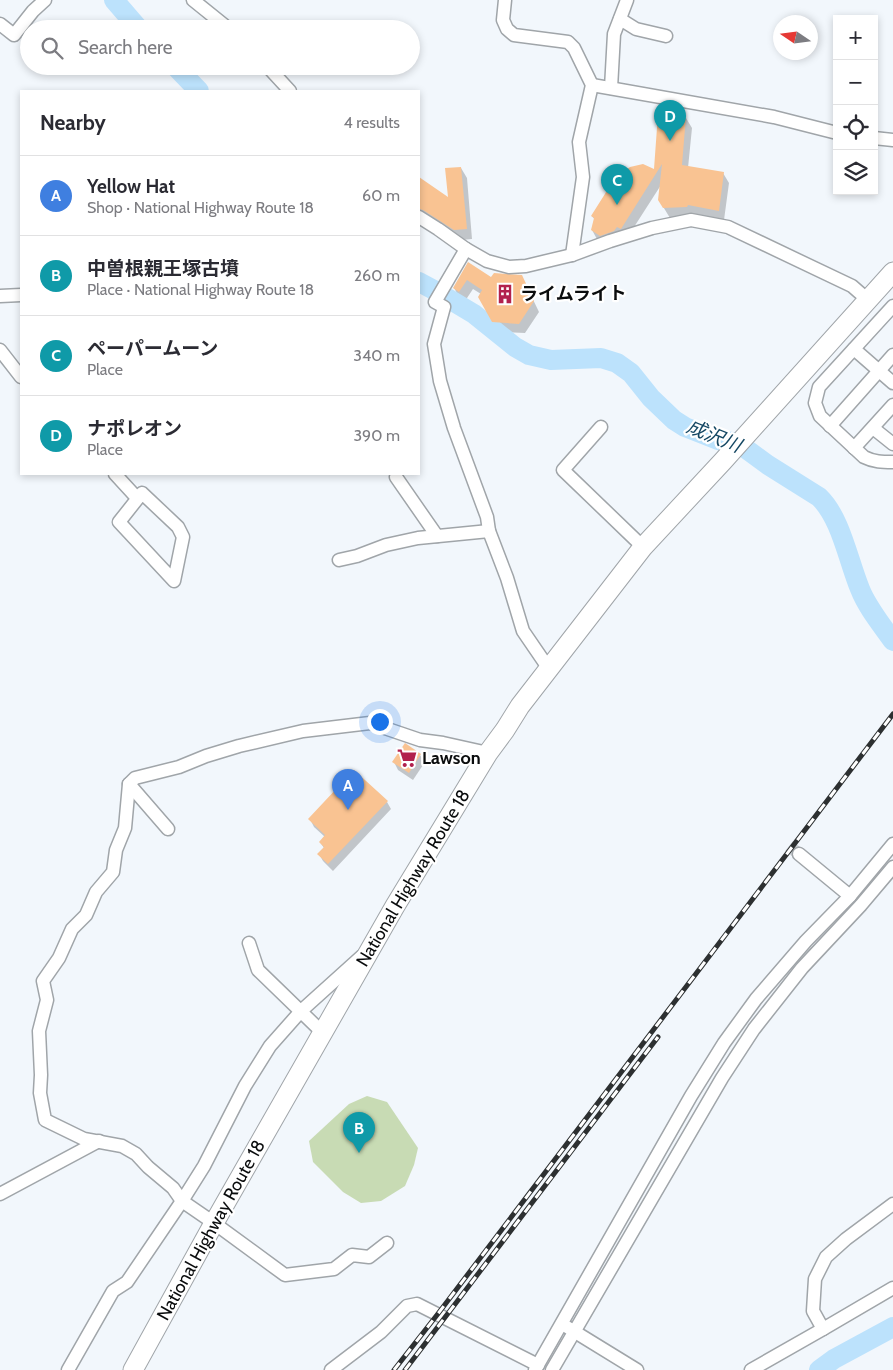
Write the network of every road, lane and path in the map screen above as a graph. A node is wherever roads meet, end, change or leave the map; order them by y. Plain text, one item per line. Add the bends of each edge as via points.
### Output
1 (45, 0) edge
2 (193, 0) edge
3 (505, 0) edge
4 (627, 0) edge
5 (620, 19) junction
6 (26, 20) edge
7 (218, 20) edge
8 (0, 24) edge
9 (20, 27) edge
10 (666, 36) dead end
11 (275, 75) edge
12 (592, 85) junction
13 (611, 88) junction
14 (289, 90) edge
15 (833, 132) edge
16 (878, 138) edge
17 (893, 140) edge
18 (420, 218) edge
19 (466, 249) junction
20 (572, 255) junction
21 (893, 272) edge
22 (20, 295) edge
23 (0, 296) edge
24 (868, 300) junction
25 (893, 306) edge
26 (854, 349) junction
27 (0, 350) edge
28 (893, 355) edge
29 (879, 371) junction
30 (20, 376) edge
31 (893, 383) edge
32 (893, 405) edge
33 (830, 426) junction
34 (601, 427) dead end
35 (873, 428) junction
36 (893, 444) edge
37 (854, 448) junction
38 (893, 462) edge
39 (116, 475) edge
40 (396, 477) dead end
41 (137, 498) junction
42 (489, 531) junction
43 (437, 536) junction
44 (643, 547) junction
45 (339, 560) dead end
46 (549, 670) junction
47 (488, 753) junction
48 (129, 784) junction
49 (168, 829) dead end
50 (893, 844) edge
51 (799, 854) tunnel mouth
52 (893, 867) edge
53 (850, 896) junction
54 (248, 943) dead end
55 (371, 948) junction
56 (301, 1011) junction
57 (323, 1033) junction
58 (99, 1142) junction
59 (0, 1194) edge
60 (182, 1201) junction
61 (893, 1204) edge
62 (214, 1223) junction
63 (387, 1243) dead end
64 (893, 1288) edge
65 (561, 1324) junction
66 (823, 1330) junction
67 (574, 1332) junction
68 (537, 1368) edge
69 (68, 1370) edge
70 (133, 1370) edge
71 (331, 1370) edge
72 (552, 1370) edge
73 (637, 1370) edge
74 (751, 1370) edge

1 - 6 street
2 - 7 street
3 - 12 street via 503,20 507,29 514,35 568,42
4 - 5 street
5 - 10 street via 636,29
5 - 13 street via 614,34
8 - 9 street via 14,35
11 - 14 street
12 - 13 street
12 - 20 street via 579,142 583,177
13 - 15 street via 774,117
16 - 17 street
18 - 19 street
19 - 20 street via 487,261 509,267
19 - 42 street via 435,302 444,308 434,344 440,381
20 - 24 street via 652,228 691,220 728,227 852,286
21 - 24 highway, National Highway Route 18
22 - 23 street
24 - 44 highway, National Highway Route 18
25 - 26 street
26 - 29 street
26 - 33 street via 819,388 815,403 820,416
27 - 30 street
28 - 29 street
29 - 31 street
29 - 33 street
32 - 35 street
33 - 37 street
34 - 44 street via 563,470
35 - 36 street
35 - 37 street
37 - 38 street via 872,461
39 - 41 street
40 - 43 street
41 - 41 street via 119,522 174,580 183,537 178,527 142,493
42 - 43 street
42 - 46 street via 523,631
43 - 45 street via 386,545
44 - 46 highway, National Highway Route 18
46 - 47 highway, National Highway Route 18
47 - 48 street via 420,740 370,723 303,731 239,746 135,778
47 - 55 highway, National Highway Route 18
48 - 49 street
48 - 58 street via 125,828 116,850 113,872 96,892 86,915 72,929 60,958 42,981 47,1000 38,1031 40,1093 45,1120 84,1139
50 - 53 street
51 - 53 street
52 - 67 street via 802,968 754,1030 722,1078
53 - 65 street via 762,992 724,1043
54 - 56 street via 258,970
55 - 56 street
55 - 57 highway, National Highway Route 18
56 - 57 street
56 - 60 street via 270,1046
57 - 62 highway, National Highway Route 18
58 - 59 street
58 - 60 street via 122,1146 136,1154 173,1188
60 - 62 street
60 - 69 street via 127,1282 112,1292
61 - 66 street via 826,1257 815,1279 813,1310
62 - 63 street via 285,1275 334,1269 352,1256 369,1258
62 - 70 highway, National Highway Route 18
64 - 66 street
65 - 67 street
65 - 68 street
66 - 74 street
67 - 72 street
67 - 73 street
68 - 71 street via 417,1304 407,1306 381,1332

